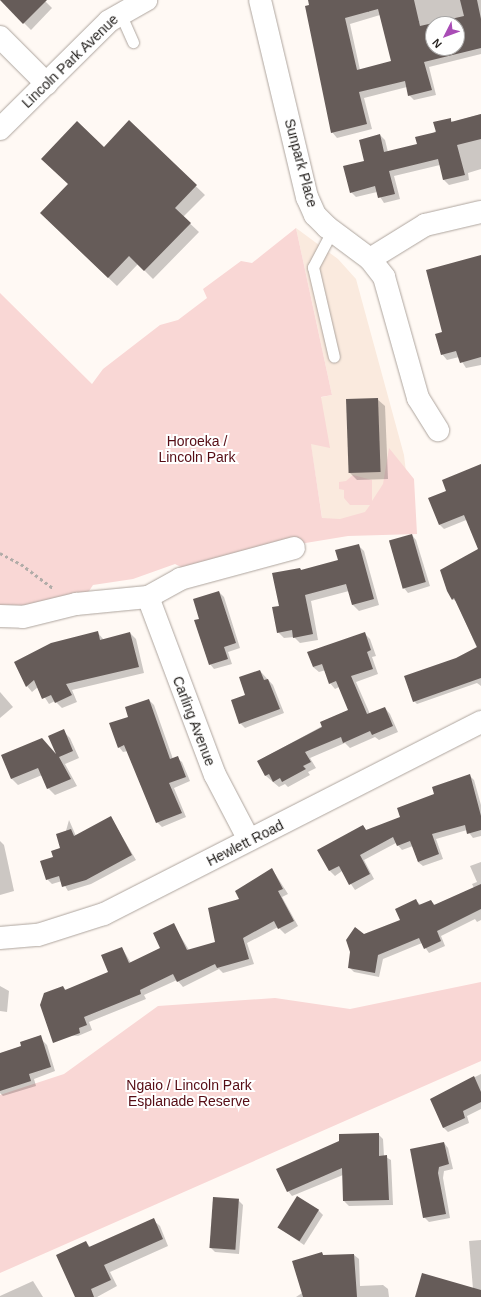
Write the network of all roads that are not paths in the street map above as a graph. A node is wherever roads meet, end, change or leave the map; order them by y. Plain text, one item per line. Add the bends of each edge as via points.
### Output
1 (146, 0) edge
2 (260, 0) edge
3 (120, 13) junction
4 (0, 37) edge
5 (133, 42) dead end
6 (47, 84) junction
7 (0, 129) edge
8 (481, 212) edge
9 (332, 231) junction
10 (370, 259) junction
11 (334, 357) dead end
12 (438, 430) dead end
13 (294, 548) dead end
14 (148, 597) junction
15 (0, 616) edge
16 (481, 722) edge
17 (249, 840) junction
18 (0, 938) edge

1 - 3 street, Lincoln Park Avenue
2 - 9 street, Sunpark Place via 307,197 315,215
3 - 5 lane
3 - 6 street, Lincoln Park Avenue
4 - 6 street
6 - 7 street, Lincoln Park Avenue
8 - 10 street via 425,225
9 - 10 street, Sunpark Place
9 - 11 lane via 313,267
10 - 12 street, Sunpark Place via 388,286 418,398 427,417
13 - 14 street via 180,579
14 - 15 street via 76,604 23,617
14 - 17 street, Carling Avenue via 216,775
16 - 17 street, Hewlett Road
17 - 18 street, Hewlett Road via 104,914 38,935

